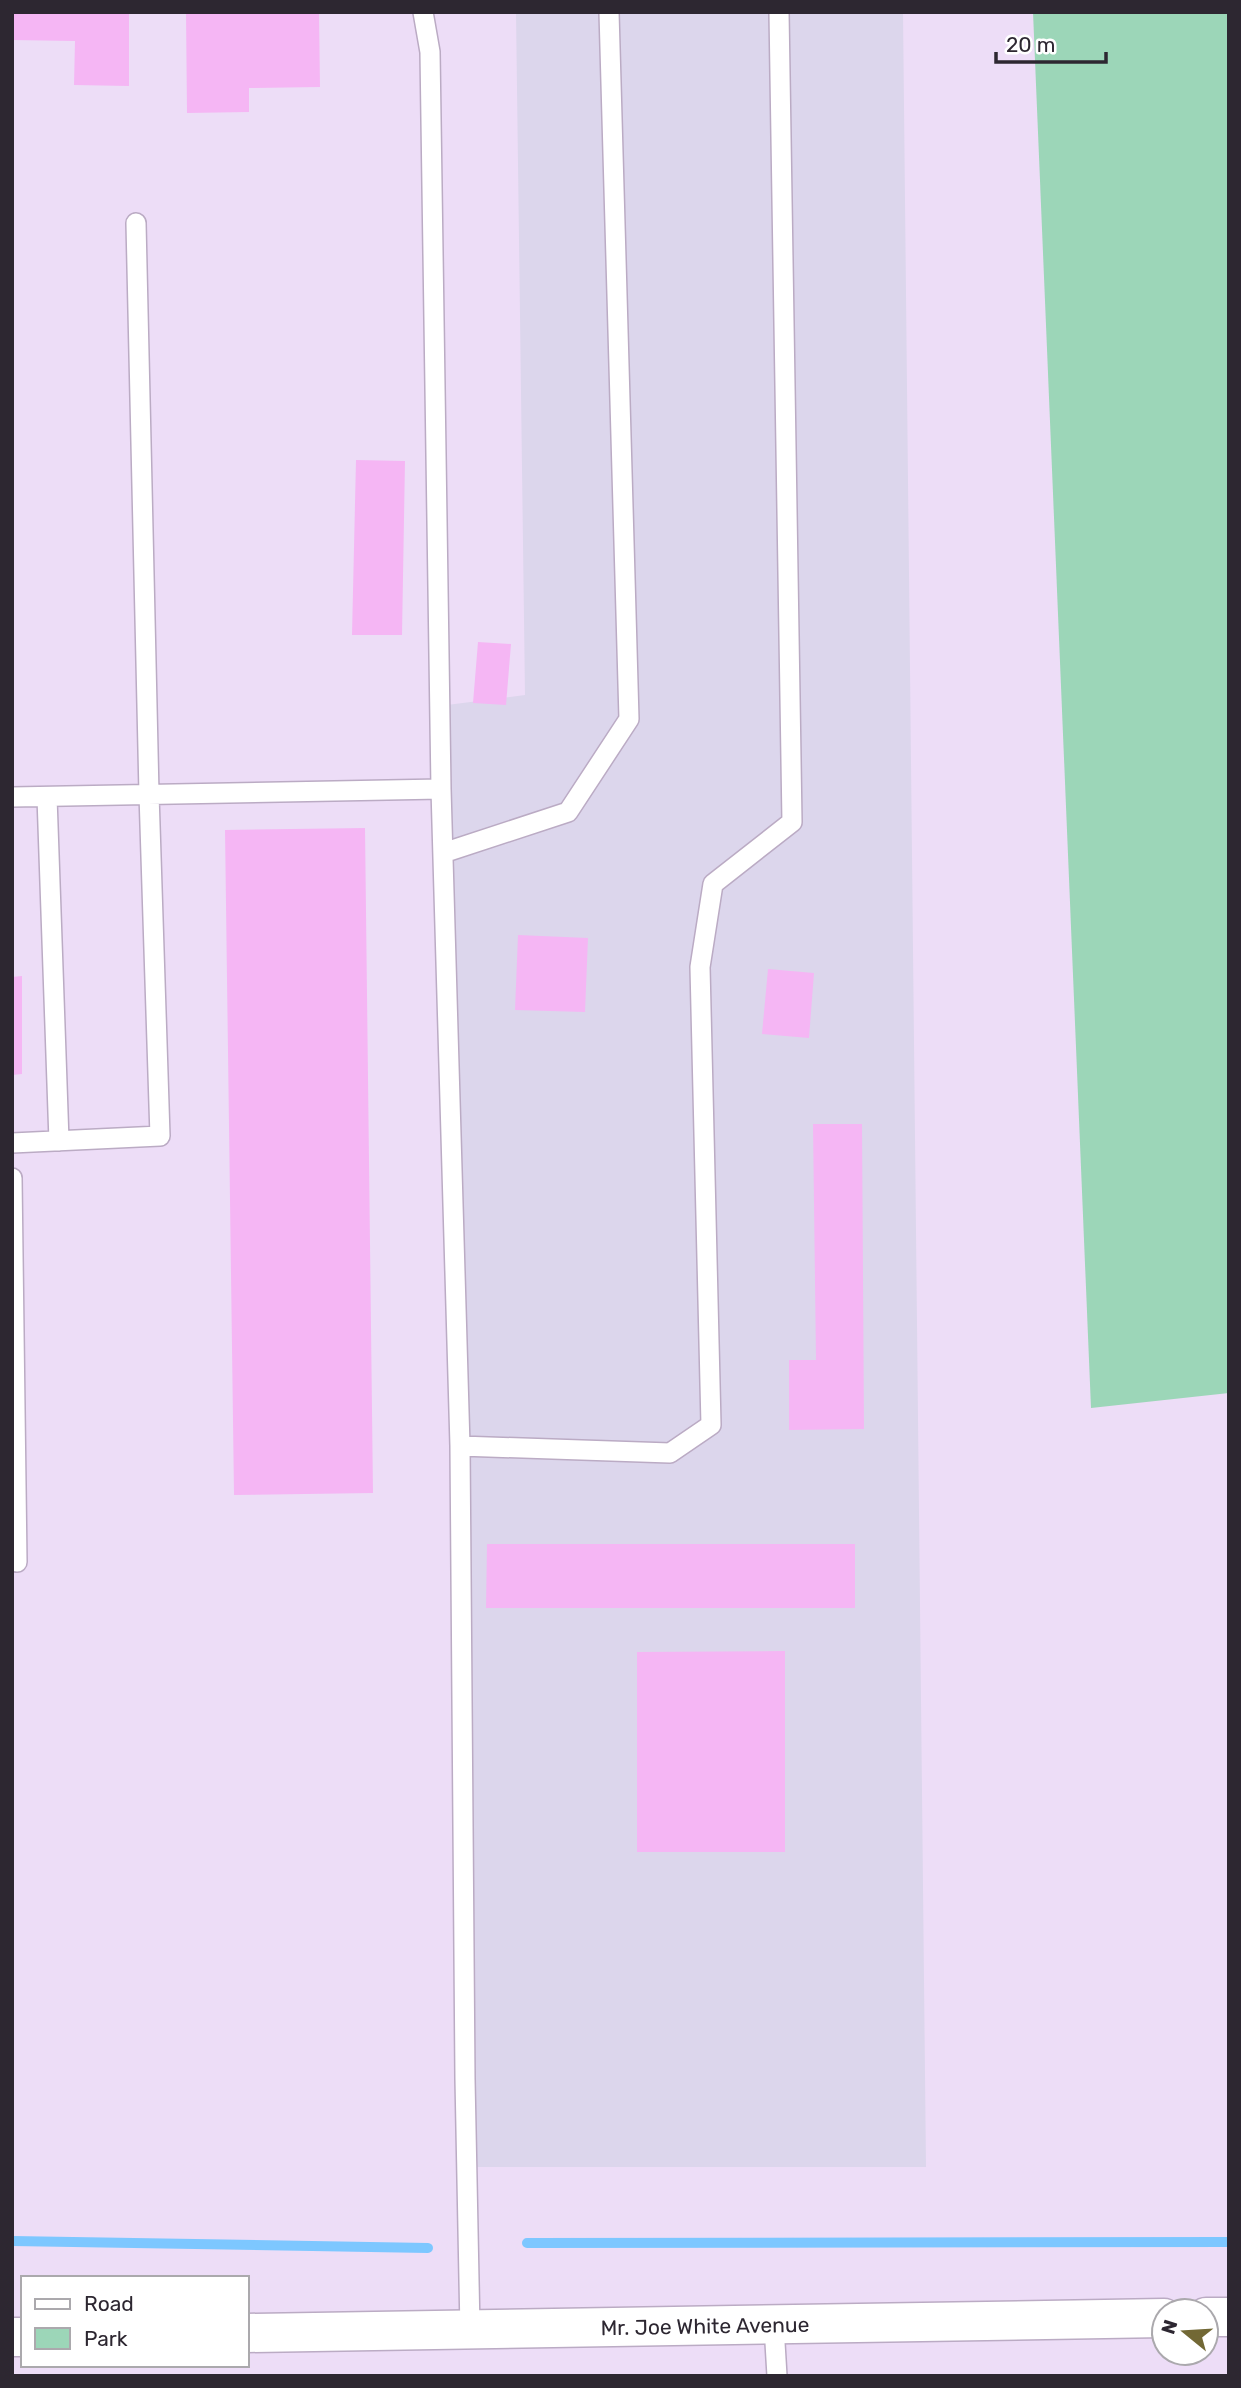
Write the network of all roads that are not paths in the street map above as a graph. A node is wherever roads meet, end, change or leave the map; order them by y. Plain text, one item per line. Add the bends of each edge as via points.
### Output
1 (423, 12) edge
2 (609, 12) edge
3 (779, 12) edge
4 (136, 223) dead end
5 (441, 789) junction
6 (149, 794) junction
7 (12, 797) edge
8 (47, 797) junction
9 (443, 853) junction
10 (59, 1141) junction
11 (12, 1143) edge
12 (12, 1178) edge
13 (460, 1446) junction
14 (17, 1562) dead end
15 (1150, 2318) edge
16 (775, 2326) junction
17 (470, 2330) junction
18 (248, 2333) edge
19 (777, 2376) edge

1 - 5 lane via 430,52
2 - 9 lane via 629,719 568,812
3 - 13 lane via 792,822 713,884 700,967 711,1425 670,1453
4 - 6 lane
5 - 6 lane
5 - 9 lane
6 - 8 lane
6 - 10 lane via 160,1136
7 - 8 lane
8 - 10 lane
9 - 13 lane
10 - 11 lane
12 - 14 lane
13 - 17 lane
15 - 16 street, Mr. Joe White Avenue
16 - 17 street, Mr. Joe White Avenue
16 - 19 lane
17 - 18 street, Mr. Joe White Avenue

